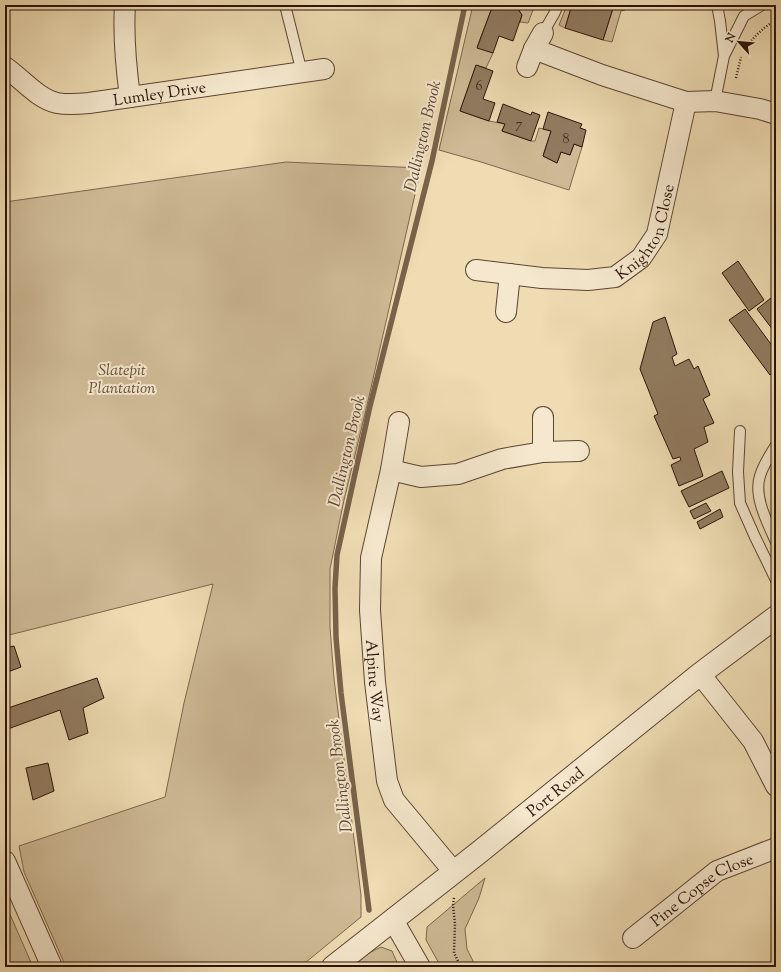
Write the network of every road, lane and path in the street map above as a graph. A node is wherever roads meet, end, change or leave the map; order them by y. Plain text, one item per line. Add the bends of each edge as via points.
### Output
1 (125, 5) edge
2 (285, 5) edge
3 (558, 5) edge
4 (717, 5) edge
5 (762, 5) edge
6 (776, 20) edge
7 (745, 49) dead end
8 (535, 50) joint
9 (742, 54) dead end
10 (724, 56) junction
11 (5, 67) edge
12 (324, 70) dead end
13 (302, 72) junction
14 (130, 97) junction
15 (686, 102) junction
16 (723, 102) junction
17 (776, 114) edge
18 (476, 270) dead end
19 (510, 274) junction
20 (506, 312) dead end
21 (543, 417) dead end
22 (399, 422) dead end
23 (740, 431) dead end
24 (776, 445) edge
25 (579, 451) dead end
26 (542, 452) junction
27 (391, 470) junction
28 (776, 542) edge
29 (776, 580) edge
30 (776, 617) edge
31 (700, 674) junction
32 (776, 786) edge
33 (776, 848) edge
34 (5, 860) edge
35 (454, 872) junction
36 (454, 897) dead end
37 (389, 923) junction
38 (633, 938) dead end
39 (52, 967) edge
40 (334, 967) edge
41 (420, 967) edge
42 (461, 967) edge

1 - 14 street
2 - 13 lane
3 - 8 lane
4 - 10 lane
5 - 10 lane via 744,16
6 - 7 path via 752,38
8 - 15 street
9 - 16 path
10 - 16 lane
11 - 14 street, Lumley Drive via 42,96 56,103 76,104
12 - 13 street, Lumley Drive
13 - 14 street, Lumley Drive
15 - 16 street
15 - 19 street, Knighton Close via 657,234 641,258 615,277 588,280
16 - 17 street
18 - 19 street, Knighton Close
19 - 20 street
21 - 26 street
22 - 27 street, Alpine Way
23 - 29 lane via 740,503
24 - 28 lane via 759,477 758,492
25 - 26 street
26 - 27 street via 502,459 458,474 421,476
27 - 35 street, Alpine Way via 371,558 370,610 375,682 387,781 394,800
30 - 31 street, Port Road
31 - 32 street via 753,741
31 - 35 street, Port Road
33 - 38 street, Pine Copse Close via 717,871
34 - 39 street
35 - 37 street, Port Road
36 - 42 path via 454,953
37 - 40 street, Port Road
37 - 41 street

